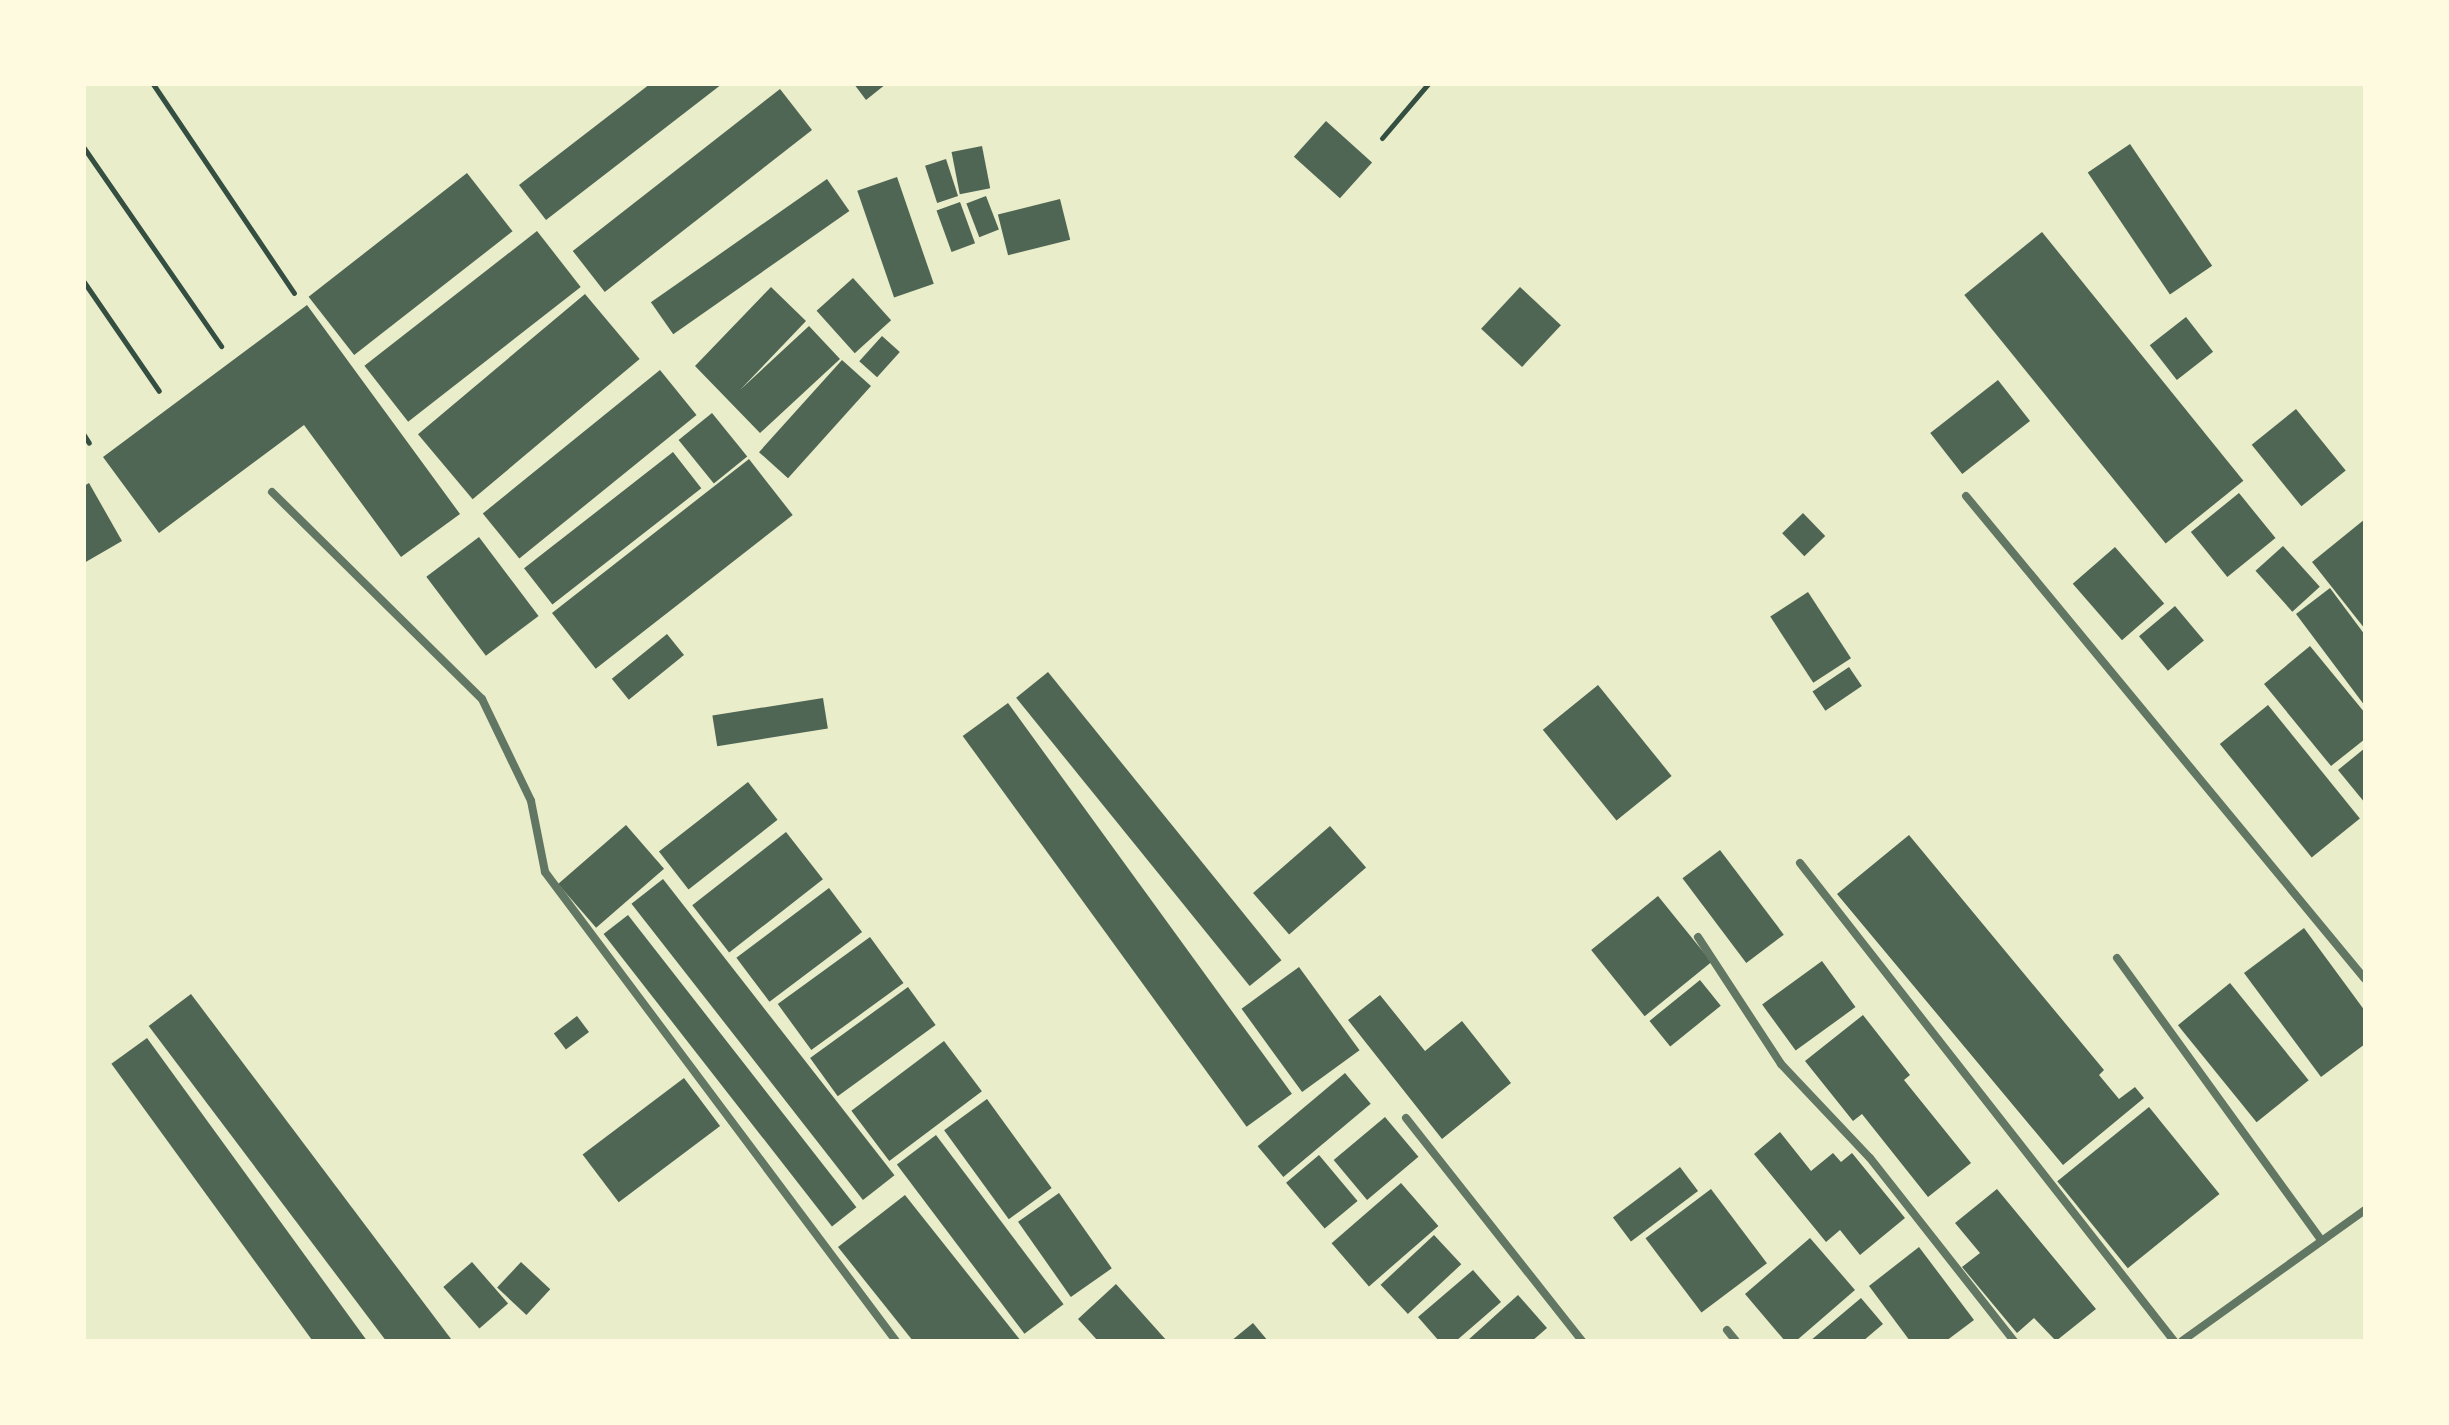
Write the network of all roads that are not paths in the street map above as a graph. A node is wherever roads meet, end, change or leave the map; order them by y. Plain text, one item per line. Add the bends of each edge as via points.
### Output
1 (272, 492) dead end
2 (1966, 496) dead end
3 (1800, 863) dead end
4 (1698, 937) dead end
5 (2117, 958) dead end
6 (2365, 979) edge
7 (1406, 1118) dead end
8 (2365, 1210) edge
9 (2322, 1241) junction
10 (1727, 1330) dead end
11 (896, 1341) edge
12 (1582, 1341) edge
13 (1736, 1341) edge
14 (2014, 1341) edge
15 (2174, 1341) edge
16 (2182, 1341) edge

1 - 11 street via 482,699 531,801 545,872
2 - 6 street
3 - 15 street
4 - 14 street via 1781,1064 1870,1158
5 - 9 street
7 - 12 street
8 - 9 street
9 - 16 street
10 - 13 street

